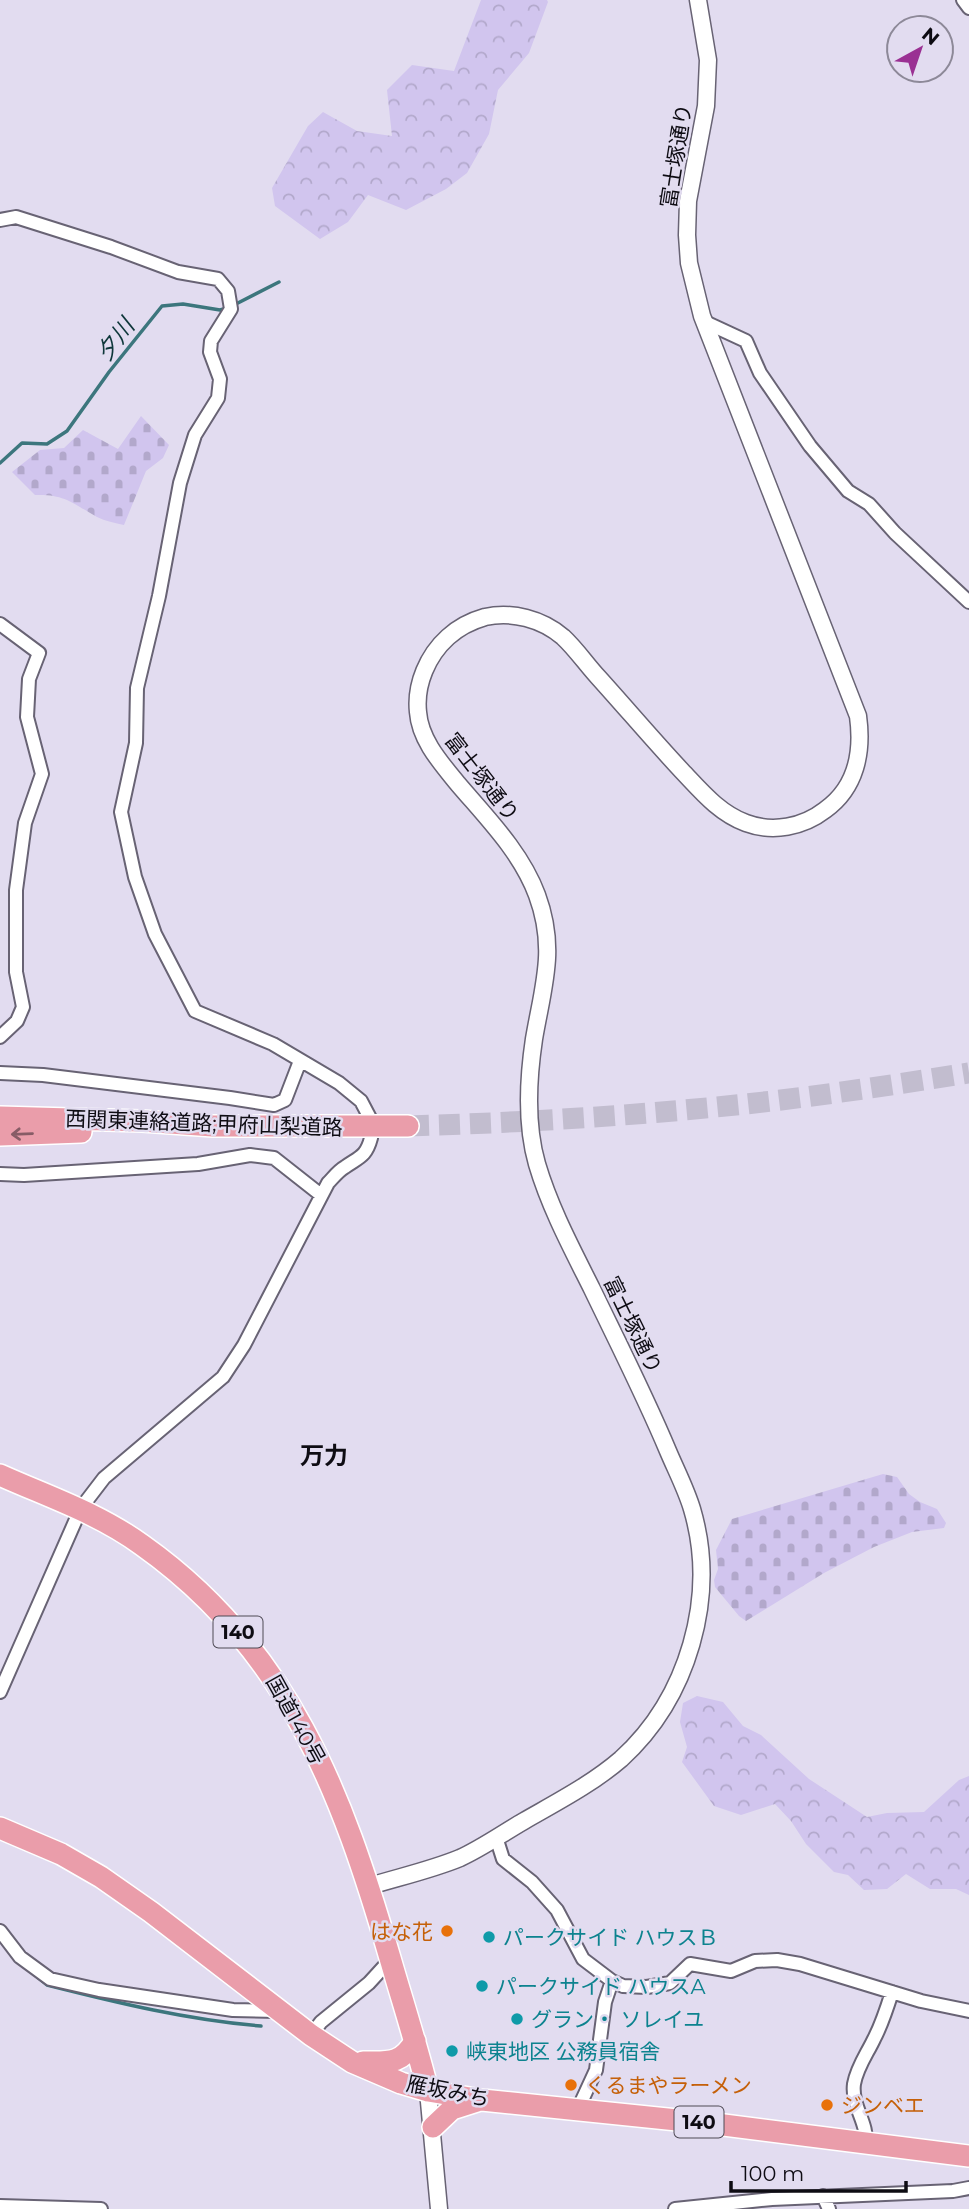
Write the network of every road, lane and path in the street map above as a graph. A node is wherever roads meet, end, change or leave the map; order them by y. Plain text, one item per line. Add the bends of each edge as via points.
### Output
1 (698, 0) edge
2 (963, 0) edge
3 (969, 8) edge
4 (0, 220) edge
5 (705, 322) junction
6 (969, 601) edge
7 (0, 624) edge
8 (0, 1037) edge
9 (300, 1061) junction
10 (0, 1073) edge
11 (0, 1104) edge
12 (0, 1117) edge
13 (372, 1119) dead end
14 (142, 1121) junction
15 (213, 1126) junction
16 (408, 1126) tunnel mouth
17 (0, 1135) edge
18 (371, 1138) dead end
19 (0, 1174) edge
20 (321, 1195) junction
21 (0, 1475) edge
22 (81, 1508) junction
23 (0, 1692) edge
24 (0, 1828) edge
25 (496, 1837) junction
26 (370, 1886) junction
27 (0, 1931) edge
28 (390, 1960) junction
29 (612, 1981) junction
30 (892, 1992) junction
31 (277, 2011) junction
32 (969, 2011) edge
33 (311, 2035) junction
34 (415, 2041) junction
35 (352, 2062) junction
36 (428, 2091) junction
37 (482, 2100) junction
38 (578, 2109) junction
39 (433, 2127) junction
40 (865, 2143) junction
41 (969, 2156) edge
42 (969, 2188) edge
43 (823, 2196) junction
44 (0, 2206) edge
45 (101, 2209) edge
46 (439, 2209) edge
47 (675, 2209) edge
48 (829, 2209) edge

1 - 5 street, 富士塚通り via 708,60 687,235 689,263
2 - 3 street
4 - 9 street via 16,217 178,272 218,279 228,291 231,309 209,352 220,379 218,398 195,435 180,483 137,688 136,743 121,812 135,877 155,934 195,1011 273,1044
5 - 6 street via 746,341 760,373 810,446 848,491 869,504
5 - 25 street, 富士塚通り via 858,716 860,751 846,789 814,819 788,827 772,829 729,815 710,801 562,637 525,617 500,614 458,628 427,662 420,686 417,714 428,744 507,843 539,899 548,969 528,1085 536,1162 553,1210 648,1403 682,1484 701,1560 691,1651 646,1732 600,1776
7 - 8 street via 39,653 29,679 27,717 42,774 25,823 16,890 16,972 23,1007 17,1021
9 - 10 street via 285,1100 274,1105
9 - 13 street via 339,1083 361,1101
11 - 14 highway
12 - 14 highway, 西関東連絡道路;甲府山梨道路
14 - 15 highway, 西関東連絡道路;甲府山梨道路
15 - 16 highway, 西関東連絡道路;甲府山梨道路
15 -> 17 highway
18 - 20 street via 368,1150 343,1167
19 - 20 street via 198,1164 250,1155 274,1158
20 - 22 street via 223,1377 104,1478
21 - 22 highway, 国道140号 / 140
22 - 23 street
22 - 26 highway, 国道140号 / 140 via 141,1543 180,1573 266,1667 307,1734
24 - 31 highway, 雁坂みち / 140 via 101,1877
25 - 26 street, 富士塚通り via 462,1857
25 - 29 street via 503,1859 533,1882 557,1910 583,1959
26 - 28 highway, 国道140号 / 140
27 - 31 street via 20,1957 50,1979 233,2010
28 - 33 street
28 - 34 highway, 国道140号 / 140
29 - 30 street via 647,1987 670,1983 690,1964 731,1971 755,1961 777,1960
29 - 38 street via 596,2070
30 - 32 street
30 - 40 street via 854,2082 853,2099
31 - 33 highway, 雁坂みち / 140
33 - 35 highway, 雁坂みち / 140
34 - 35 highway via 397,2060
34 - 36 highway, 国道140号 / 140
35 - 36 highway, 雁坂みち / 140
36 - 37 highway, 雁坂みち / 140
36 - 39 street
37 - 38 highway, 雁坂みち / 140
37 - 39 highway via 452,2109
38 - 40 highway, 雁坂みち / 140
39 - 46 street
40 - 41 highway, 雁坂みち / 140
42 - 43 street
43 - 47 street
43 - 48 street
44 - 45 street

